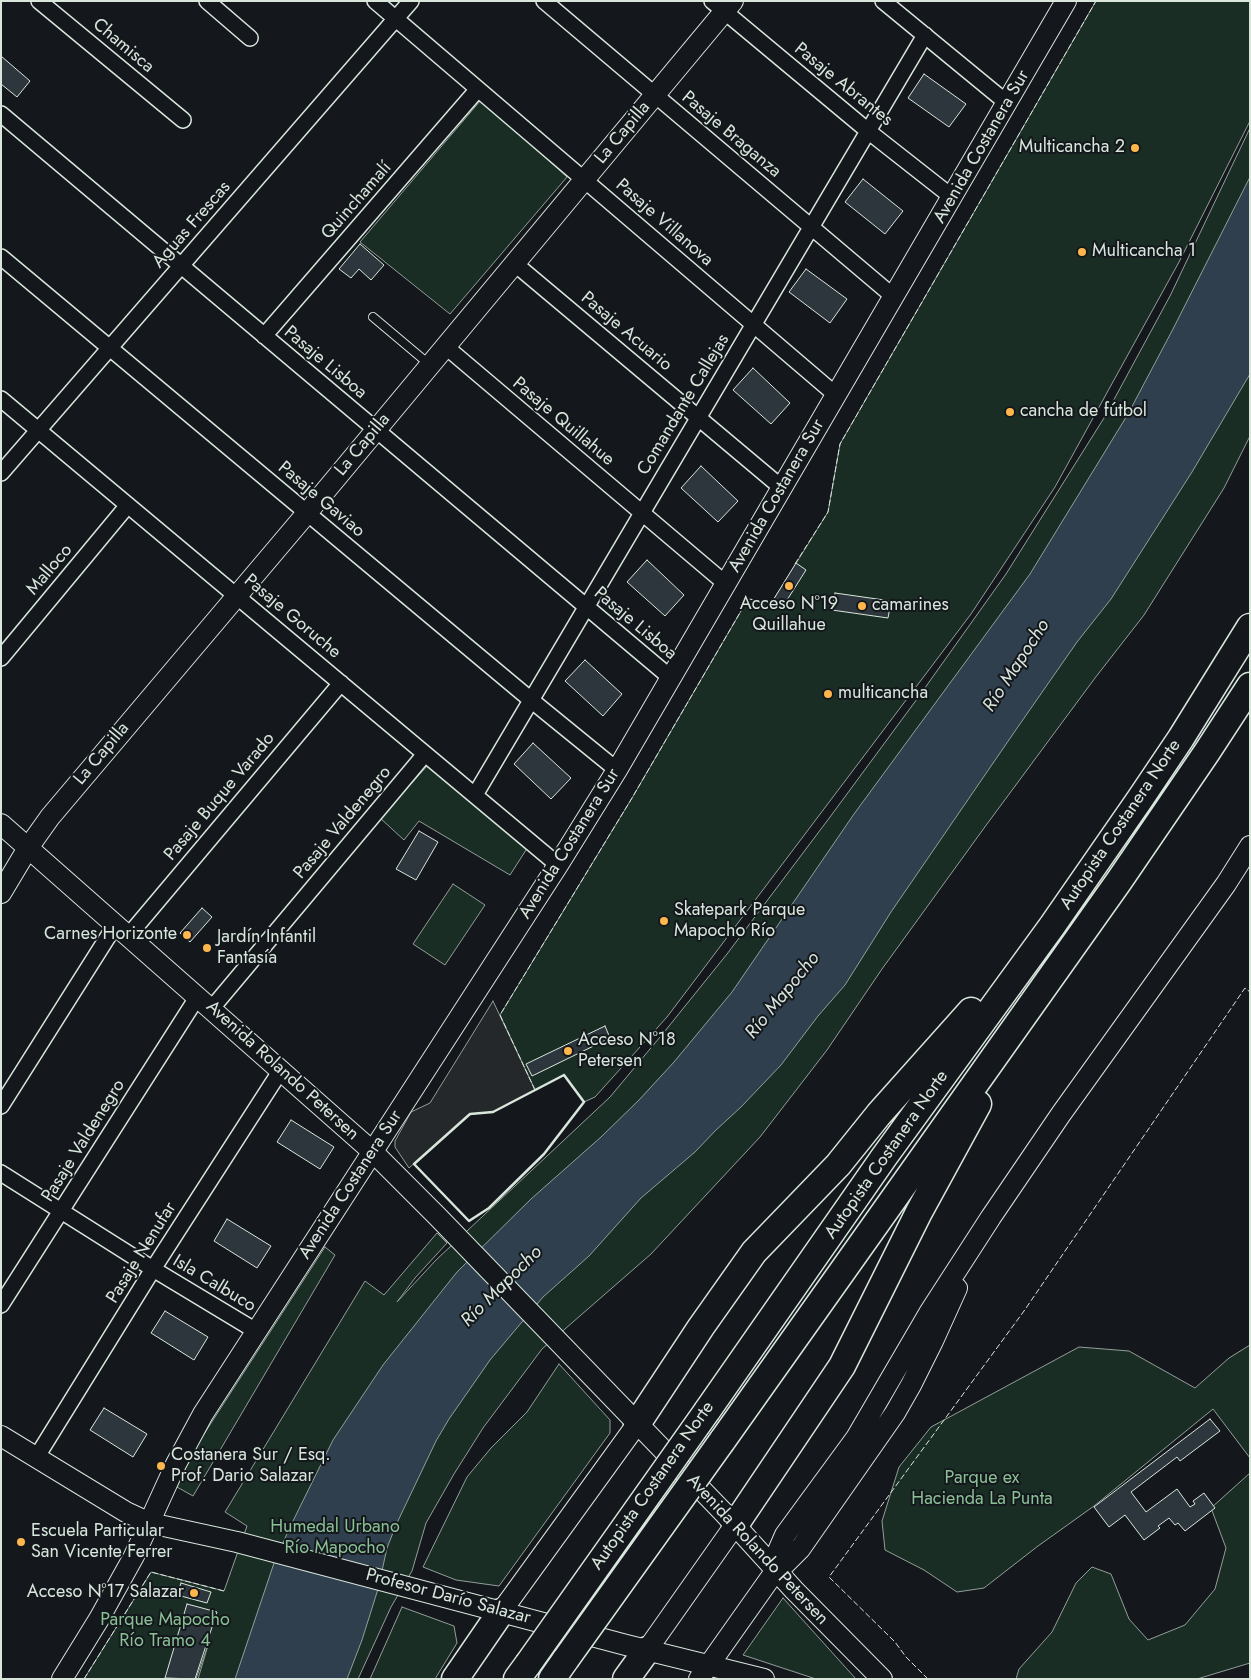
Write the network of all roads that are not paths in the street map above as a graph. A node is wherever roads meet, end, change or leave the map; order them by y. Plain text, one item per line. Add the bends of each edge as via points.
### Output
1 (39, 1) edge
2 (207, 1) edge
3 (375, 1) edge
4 (411, 1) edge
5 (544, 1) edge
6 (883, 1) edge
7 (1066, 1) edge
8 (723, 5) edge
9 (396, 19) junction
10 (925, 35) junction
11 (250, 38) dead end
12 (478, 90) junction
13 (654, 95) junction
14 (1007, 103) junction
15 (1, 114) edge
16 (183, 120) dead end
17 (868, 131) junction
18 (584, 180) junction
19 (952, 197) junction
20 (812, 227) junction
21 (1, 257) edge
22 (514, 263) junction
23 (181, 266) junction
24 (894, 297) junction
25 (373, 317) dead end
26 (754, 324) junction
27 (264, 336) junction
28 (446, 346) junction
29 (110, 348) junction
30 (430, 364) junction
31 (836, 395) junction
32 (1, 399) edge
33 (698, 418) junction
34 (38, 430) junction
35 (376, 430) junction
36 (1, 473) edge
37 (782, 488) junction
38 (128, 505) junction
39 (307, 513) junction
40 (641, 513) junction
41 (726, 584) junction
42 (236, 596) junction
43 (586, 607) junction
44 (1250, 627) edge
45 (1, 658) edge
46 (671, 678) junction
47 (341, 683) junction
48 (1250, 686) edge
49 (531, 700) junction
50 (425, 754) junction
51 (617, 770) junction
52 (475, 795) junction
53 (1, 824) edge
54 (1250, 846) edge
55 (28, 848) junction
56 (558, 865) junction
57 (1, 893) edge
58 (1052, 926) junction
59 (122, 930) junction
60 (1063, 958) junction
61 (205, 1002) junction
62 (281, 1070) junction
63 (1, 1106) edge
64 (373, 1152) junction
65 (1, 1173) edge
66 (62, 1211) junction
67 (153, 1270) junction
68 (1, 1305) edge
69 (256, 1331) junction
70 (637, 1424) junction
71 (1, 1436) edge
72 (36, 1458) junction
73 (150, 1523) junction
74 (735, 1525) junction
75 (776, 1570) junction
76 (501, 1612) junction
77 (647, 1650) junction
78 (559, 1669) edge
79 (522, 1671) edge
80 (704, 1672) edge
81 (62, 1679) edge
82 (455, 1679) edge
83 (626, 1679) edge
84 (764, 1679) edge
85 (882, 1679) edge

1 - 16 street, Chamisca
2 - 11 street
3 - 9 street, Pasaje Villanova
4 - 9 street, Aguas Frescas
5 - 13 street, Pasaje Braganza
6 - 10 street
7 - 14 main road, Avenida Costanera Sur
8 - 13 main road, La Capilla
8 - 17 street, Pasaje Abrantes
9 - 12 street, Pasaje Villanova
9 - 23 street, Aguas Frescas
10 - 14 street
10 - 17 street, Comandante Callejas
12 - 18 street, Pasaje Villanova
12 - 27 street, Quinchamalí
13 - 18 main road, La Capilla
13 - 20 street, Pasaje Braganza
14 - 19 main road, Avenida Costanera Sur
15 - 23 street, Pasaje Lisboa
17 - 19 street, Pasaje Abrantes
17 - 20 street, Comandante Callejas
18 - 22 main road, La Capilla
18 - 26 street, Pasaje Villanova
19 - 24 main road, Avenida Costanera Sur
20 - 24 street, Pasaje Braganza
20 - 26 street, Comandante Callejas
21 - 29 street, Pasaje Gaviao
22 - 28 main road, La Capilla
22 - 33 street, Pasaje Acuario
23 - 27 street, Pasaje Lisboa
23 - 29 street, Aguas Frescas
24 - 31 main road, Avenida Costanera Sur
25 - 30 lane
26 - 31 street, Pasaje Villanova
26 - 33 street, Comandante Callejas
27 - 35 street, Pasaje Lisboa
28 - 30 main road, La Capilla
28 - 40 street, Pasaje Quillahue
29 - 34 street, Aguas Frescas
29 - 39 street, Pasaje Gaviao
30 - 35 main road, La Capilla
31 - 37 main road, Avenida Costanera Sur
32 - 34 street, Pasaje Goruche
33 - 37 street, Pasaje Acuario
33 - 40 street, Comandante Callejas
34 - 36 street, Aguas Frescas
34 - 38 street, Pasaje Goruche
35 - 39 main road, La Capilla
35 - 43 street, Pasaje Lisboa
37 - 41 main road, Avenida Costanera Sur
38 - 42 street, Pasaje Goruche
38 - 45 street, Malloco
39 - 42 main road, La Capilla
39 - 49 street, Pasaje Gaviao
40 - 41 street, Pasaje Quillahue
40 - 43 street, Comandante Callejas
41 - 46 main road, Avenida Costanera Sur
42 - 47 street, Pasaje Goruche
42 - 55 main road, La Capilla via 50,817
43 - 46 street, Pasaje Lisboa
43 - 49 street, Comandante Callejas
44 - 58 highway, Autopista Costanera Norte via 1181,738
46 - 51 main road, Avenida Costanera Sur
47 - 50 street, Pasaje Goruche
47 - 59 street, Pasaje Buque Varado
48 - 60 highway, Autopista Costanera Norte via 1163,817
49 - 51 street, Pasaje Gaviao
49 - 52 street, Comandante Callejas
50 - 52 street, Pasaje Goruche
50 - 61 street, Pasaje Valdenegro
51 - 56 main road, Avenida Costanera Sur
52 - 56 street, Pasaje Goruche
53 - 55 main road, Avenida Rolando Petersen
54 - 75 main road via 991,1217 929,1313 856,1438 785,1535 778,1551
55 - 57 main road, La Capilla
55 - 59 main road, Avenida Rolando Petersen
56 - 64 main road, Avenida Costanera Sur
58 - 70 highway via 1012,964 838,1165 754,1252
58 - 79 highway, Autopista Costanera Norte, bridge
59 - 61 main road, Avenida Rolando Petersen
59 - 63 street, Pasaje Buque Varado
60 - 74 highway via 955,1145 842,1366
60 - 78 highway, Autopista Costanera Norte, bridge
61 - 62 main road, Avenida Rolando Petersen
61 - 66 street, Pasaje Valdenegro
62 - 64 main road, Avenida Rolando Petersen
62 - 67 street, Pasaje Nenufar
64 - 69 main road, Avenida Costanera Sur
64 - 70 main road, Avenida Rolando Petersen
65 - 66 street, Isla Calbuco
66 - 67 street, Isla Calbuco
66 - 68 street, Pasaje Valdenegro
67 - 69 street, Isla Calbuco
67 - 72 street, Pasaje Nenufar
69 - 73 main road, Avenida Costanera Sur via 190,1436
70 - 74 main road, Avenida Rolando Petersen
70 - 76 main road
71 - 72 main road, Profesor Darío Salazar
72 - 73 main road, Profesor Darío Salazar
73 - 76 main road, Profesor Darío Salazar via 238,1542
73 - 81 main road, Avenida Costanera Sur
74 - 75 main road, Avenida Rolando Petersen
74 - 77 main road
75 - 80 main road
75 - 85 main road, Avenida Rolando Petersen
76 - 77 main road, Profesor Darío Salazar
76 - 82 highway
77 - 80 main road, Profesor Darío Salazar
77 - 83 highway
80 - 84 main road, Profesor Darío Salazar

